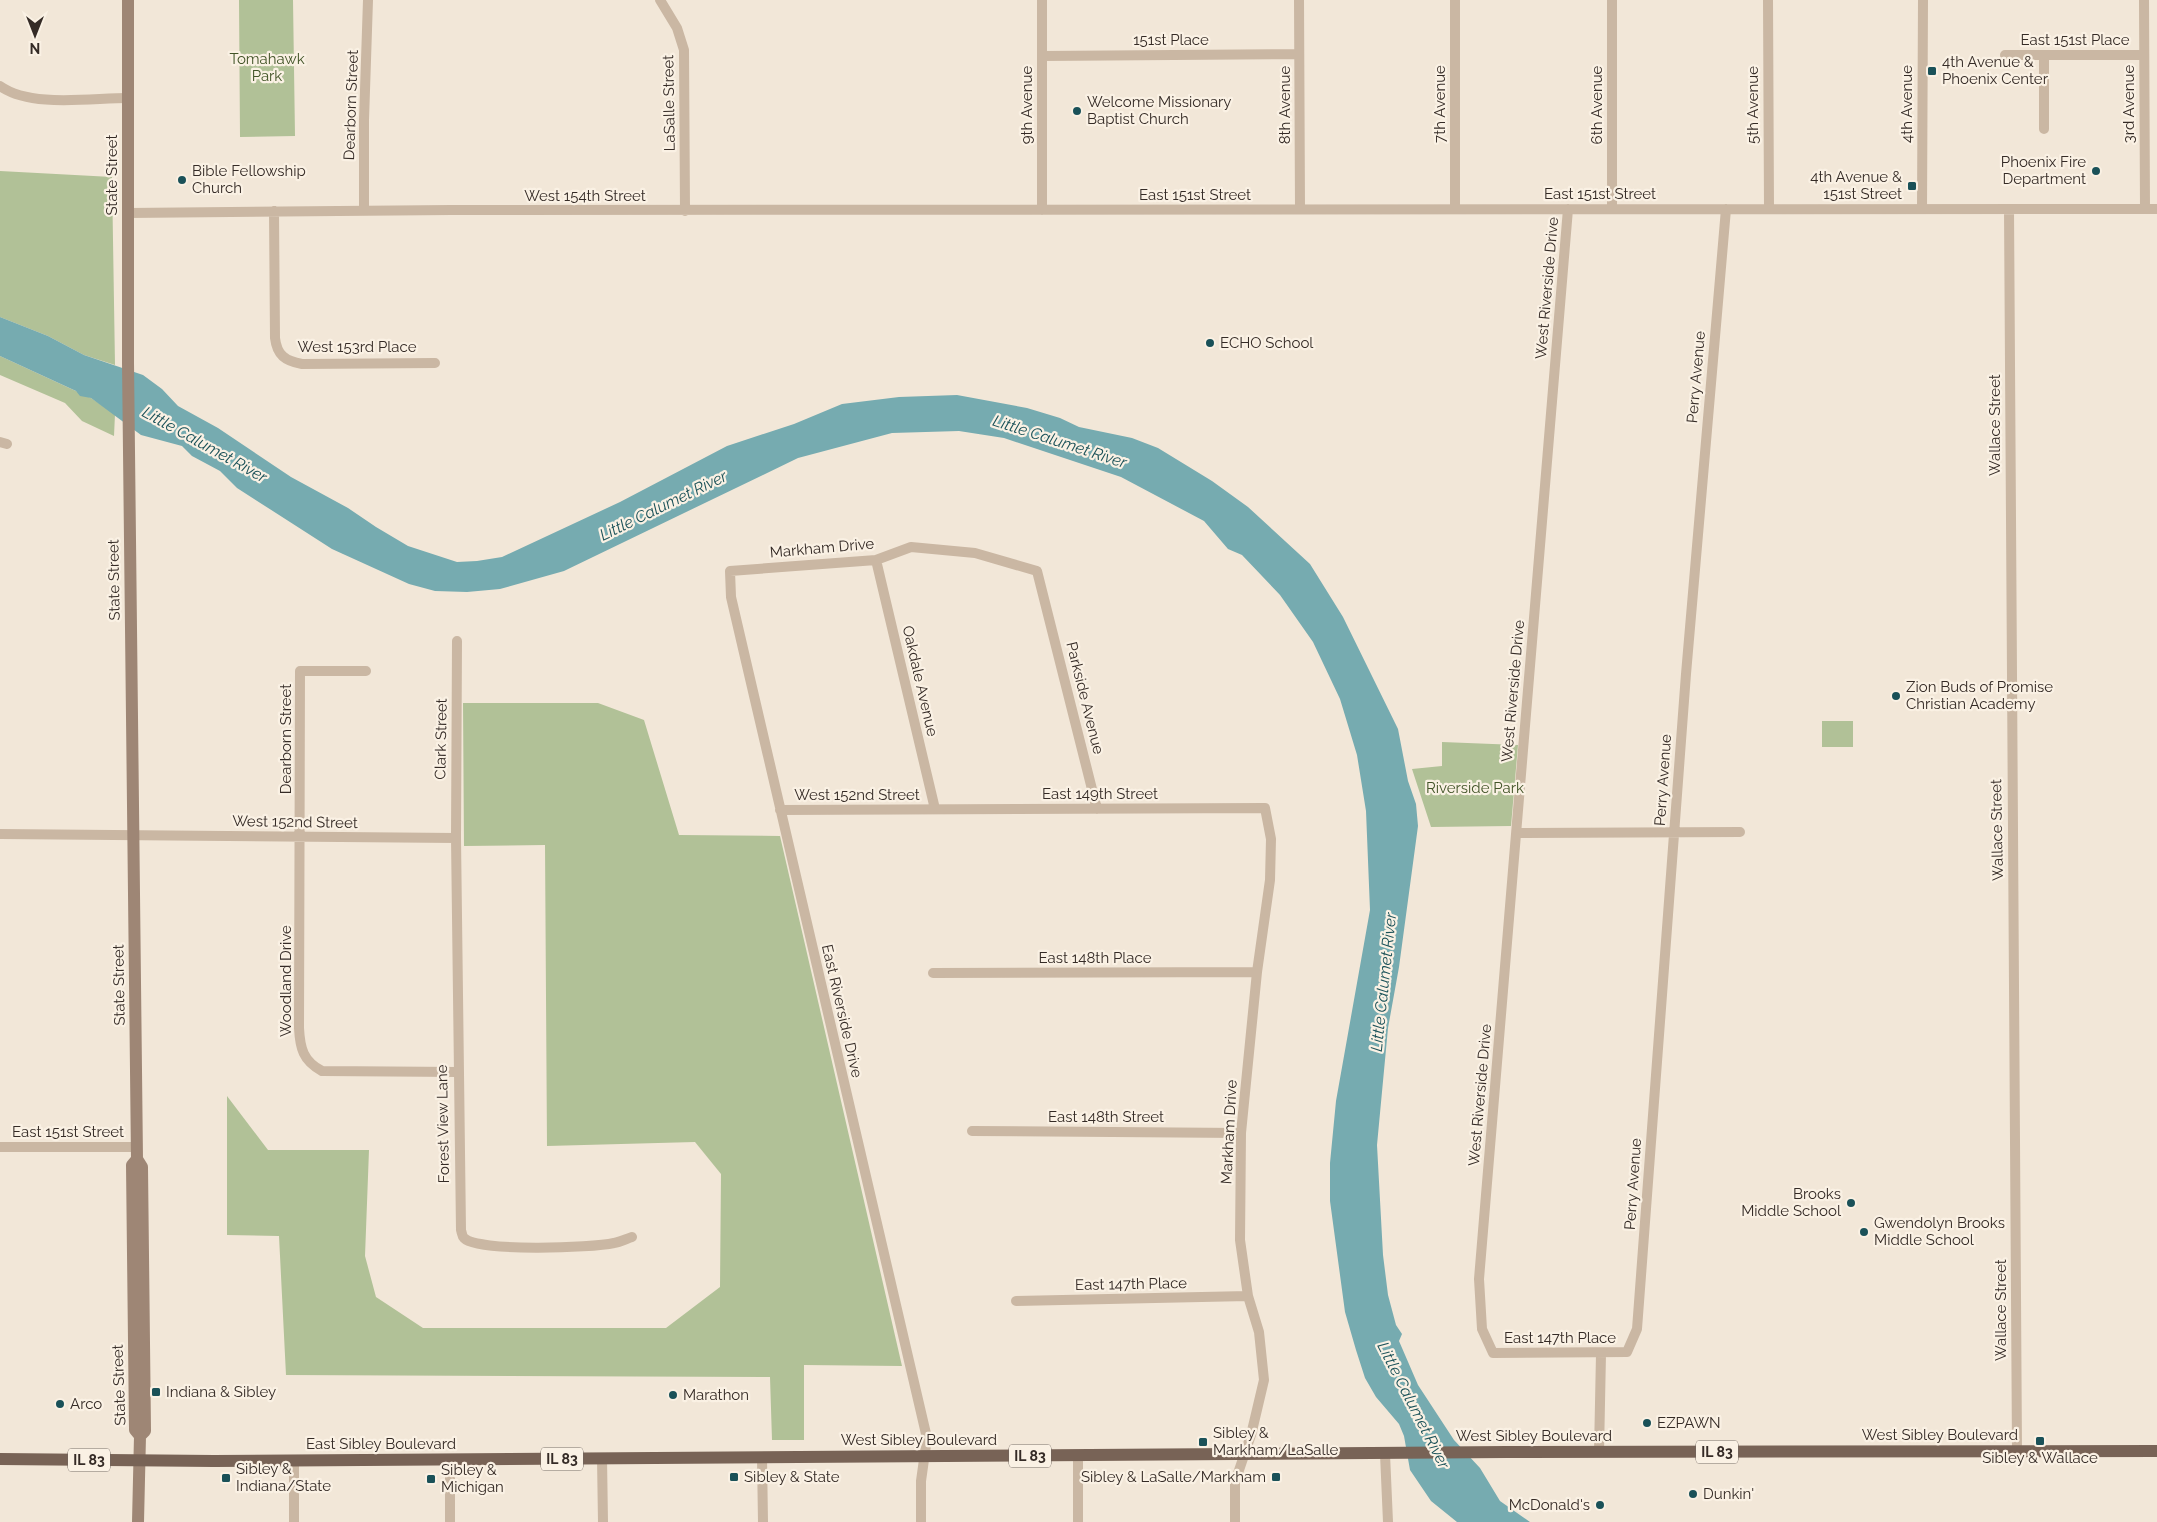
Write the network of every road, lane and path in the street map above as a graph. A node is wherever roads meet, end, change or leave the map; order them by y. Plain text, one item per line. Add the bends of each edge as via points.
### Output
1 (128, 0) edge
2 (368, 0) edge
3 (660, 0) edge
4 (1042, 0) edge
5 (1299, 0) edge
6 (1455, 0) edge
7 (1612, 0) edge
8 (1768, 0) edge
9 (1922, 0) edge
10 (2144, 0) edge
11 (1300, 54) junction
12 (2005, 55) dead end
13 (2044, 55) junction
14 (2144, 55) junction
15 (1042, 56) junction
16 (0, 86) edge
17 (128, 98) junction
18 (2044, 128) dead end
19 (1300, 209) junction
20 (1455, 209) junction
21 (1568, 209) junction
22 (1612, 209) junction
23 (1726, 209) junction
24 (1769, 209) junction
25 (1922, 209) junction
26 (2008, 209) junction
27 (2145, 209) junction
28 (2157, 209) edge
29 (1042, 210) junction
30 (274, 211) junction
31 (364, 211) junction
32 (685, 211) junction
33 (128, 213) junction
34 (435, 363) dead end
35 (876, 560) junction
36 (730, 571) joint
37 (1044, 594) joint
38 (458, 641) dead end
39 (366, 671) dead end
40 (1265, 808) joint
41 (935, 809) junction
42 (1097, 809) junction
43 (780, 810) junction
44 (1674, 832) junction
45 (1740, 832) dead end
46 (1517, 833) junction
47 (0, 834) edge
48 (133, 835) junction
49 (301, 837) junction
50 (456, 838) junction
51 (1257, 972) junction
52 (932, 973) dead end
53 (458, 1072) junction
54 (972, 1131) dead end
55 (1241, 1133) junction
56 (0, 1146) edge
57 (137, 1153) junction
58 (632, 1237) dead end
59 (1248, 1296) junction
60 (1016, 1301) dead end
61 (1627, 1352) joint
62 (1493, 1353) joint
63 (1601, 1354) junction
64 (2017, 1451) junction
65 (1599, 1452) junction
66 (2157, 1452) edge
67 (1389, 1454) junction
68 (1078, 1455) junction
69 (1244, 1455) junction
70 (924, 1457) junction
71 (602, 1458) junction
72 (762, 1458) junction
73 (0, 1459) edge
74 (450, 1459) junction
75 (139, 1460) junction
76 (294, 1460) junction
77 (138, 1522) edge
78 (294, 1522) edge
79 (450, 1522) edge
80 (603, 1522) edge
81 (763, 1522) edge
82 (921, 1522) edge
83 (1078, 1522) edge
84 (1235, 1522) edge
85 (1388, 1522) edge

1 - 17 main road, State Street
2 - 31 street, Dearborn Street
3 - 32 street, LaSalle Street via 677,28 684,50
4 - 15 street, 9th Avenue
5 - 11 street, 8th Avenue
6 - 20 street, 7th Avenue
7 - 22 street, 6th Avenue
8 - 24 street, 5th Avenue
9 - 25 street, 4th Avenue
10 - 14 street, 3rd Avenue
11 - 15 street, 151st Place
11 - 19 street, 8th Avenue
12 - 13 street, East 151st Place
13 - 14 street, East 151st Place
13 - 18 street
14 - 27 street, 3rd Avenue
15 - 29 street, 9th Avenue
16 - 17 street via 19,96 43,99
17 - 33 main road, State Street
19 - 20 street, East 151st Street
19 - 29 street, East 151st Street
20 - 21 street, East 151st Street
21 - 22 street, East 151st Street
21 - 46 street, West Riverside Drive
22 - 23 street, East 151st Street
23 - 24 street, East 151st Street
23 - 44 street, Perry Avenue
24 - 25 street, East 151st Street
25 - 26 street, East 151st Street
26 - 27 street, East 151st Street
26 - 64 street, Wallace Street
27 - 28 street, East 151st Street
29 - 32 street, West 154th Street
30 - 31 street, West 154th Street
30 - 33 street, West 154th Street
30 - 34 street, West 153rd Place via 275,338 281,356 302,364
31 - 32 street, West 154th Street
33 - 48 main road, State Street
35 - 36 street, Markham Drive
35 - 37 street, Markham Drive via 911,547 975,553 1037,571
35 - 41 street, Oakdale Avenue
36 - 43 street, East Riverside Drive via 731,597
37 - 42 street, Parkside Avenue
38 - 50 street, Clark Street
39 - 49 street, Dearborn Street via 300,671
40 - 42 street, East 149th Street
40 - 51 street, Markham Drive via 1270,839 1270,880
41 - 42 street, East 149th Street
41 - 43 street, West 152nd Street
43 - 70 street, East Riverside Drive via 927,1438
44 - 45 street
44 - 46 street
44 - 61 street, Perry Avenue via 1637,1329
46 - 62 street, West Riverside Drive via 1479,1279 1482,1329
47 - 48 street, West 152nd Street
48 - 49 street, West 152nd Street
48 - 57 main road, State Street
49 - 50 street, West 152nd Street
49 - 53 street, Woodland Drive via 299,1028 306,1060 322,1070
50 - 53 street, Forest View Lane
51 - 52 street, East 148th Place
51 - 55 street, Markham Drive
53 - 58 street, Forest View Lane via 459,1221 464,1238 484,1245 583,1247
54 - 55 street, East 148th Street
55 - 59 street, Markham Drive via 1240,1240
56 - 57 street, East 151st Street
57 - 75 main road, State Street via 132,1165 132,1314 135,1430 142,1434
59 - 60 street, East 147th Place
59 - 69 street, Markham Drive via 1259,1332 1264,1380
61 - 63 street, East 147th Place
62 - 63 street, East 147th Place
63 - 65 street
64 - 65 main road, West Sibley Boulevard / IL 83
64 - 66 main road, West Sibley Boulevard / IL 83
65 - 67 main road, West Sibley Boulevard / IL 83
67 - 69 main road, West Sibley Boulevard / IL 83
67 - 85 street
68 - 69 main road, West Sibley Boulevard / IL 83
68 - 70 main road, West Sibley Boulevard / IL 83
68 - 83 street
69 - 84 street via 1235,1482
70 - 72 main road, West Sibley Boulevard / IL 83
70 - 82 street
71 - 72 main road, East Sibley Boulevard / IL 83
71 - 74 main road, East Sibley Boulevard / IL 83
71 - 80 street
72 - 81 street
73 - 75 main road, East Sibley Boulevard / IL 83
74 - 76 main road, East Sibley Boulevard / IL 83
74 - 79 street
75 - 76 main road, East Sibley Boulevard / IL 83
75 - 77 main road, State Street
76 - 78 street

